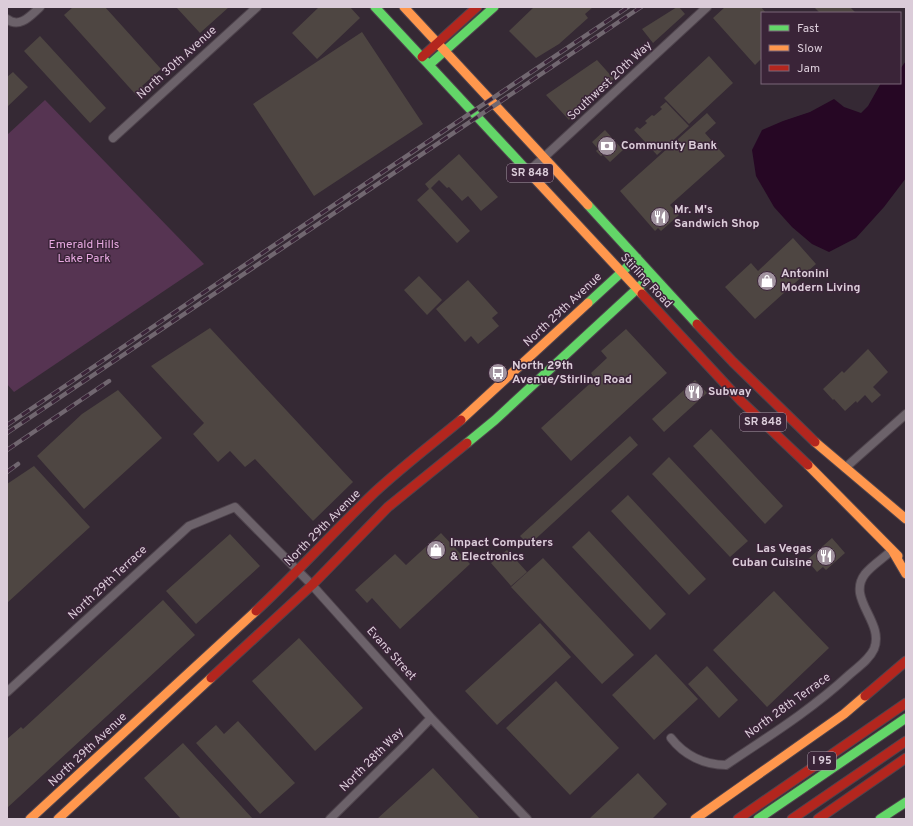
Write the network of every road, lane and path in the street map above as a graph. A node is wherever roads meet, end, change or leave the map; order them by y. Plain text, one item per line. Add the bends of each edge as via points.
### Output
1 (40, 7) edge
2 (257, 7) edge
3 (375, 7) edge
4 (404, 7) edge
5 (477, 7) edge
6 (494, 7) edge
7 (707, 7) edge
8 (7, 19) edge
9 (437, 43) junction
10 (445, 51) junction
11 (422, 57) junction
12 (429, 65) junction
13 (113, 138) dead end
14 (544, 158) junction
15 (528, 172) junction
16 (637, 258) junction
17 (622, 272) junction
18 (652, 275) junction
19 (638, 289) junction
20 (906, 414) edge
21 (845, 468) junction
22 (235, 507) joint
23 (906, 520) edge
24 (892, 550) junction
25 (906, 564) edge
26 (297, 570) junction
27 (906, 574) edge
28 (312, 585) junction
29 (905, 661) edge
30 (7, 692) edge
31 (906, 703) edge
32 (431, 718) junction
33 (906, 718) edge
34 (671, 738) dead end
35 (906, 741) edge
36 (906, 758) edge
37 (906, 802) edge
38 (30, 819) edge
39 (58, 819) edge
40 (330, 819) edge
41 (526, 819) edge
42 (695, 819) edge
43 (738, 819) edge
44 (758, 819) edge
45 (792, 819) edge
46 (818, 819) edge
47 (880, 819) edge

1 - 8 street via 24,22 17,23
2 - 13 street, North 30th Avenue
3 - 11 main road, Stirling Road / SR 848
4 - 9 main road, Stirling Road / SR 848
5 - 9 main road
6 - 10 main road
7 - 14 street, Southwest 20th Way
9 - 10 main road, Stirling Road / SR 848
9 - 11 main road
10 - 12 main road
10 - 14 main road, Stirling Road / SR 848
11 - 12 main road, Stirling Road / SR 848
12 - 15 main road, Stirling Road / SR 848
14 - 15 street, Southwest 20th Way
14 - 16 main road, Stirling Road / SR 848
15 - 17 main road, Stirling Road / SR 848
16 - 17 main road, North 29th Avenue
16 - 18 main road, Stirling Road / SR 848
17 - 19 main road, Stirling Road / SR 848
17 - 26 main road, North 29th Avenue via 467,415 375,492
18 - 19 main road
18 - 21 main road, Stirling Road / SR 848 via 785,415
19 - 24 main road, Stirling Road / SR 848 via 741,401 828,484
19 - 28 main road via 494,420 388,506
20 - 21 street
21 - 23 main road, Stirling Road / SR 848
22 - 26 street, Evans Street
22 - 30 street, North 29th Terrace via 189,526
24 - 25 main road, Stirling Road / SR 848
24 - 27 main road
24 - 34 street, North 28th Terrace via 864,574 860,586 859,593 876,631 872,651 826,696 726,765 699,760 686,753
26 - 28 street, Evans Street
26 - 38 main road, North 29th Avenue via 267,601
28 - 32 street, Evans Street
28 - 39 main road
29 - 42 main road via 844,714
31 - 43 main road, I 95
32 - 40 street, North 28th Way
32 - 41 street, Evans Street
33 - 44 main road
35 - 45 main road
36 - 46 main road
37 - 47 main road

